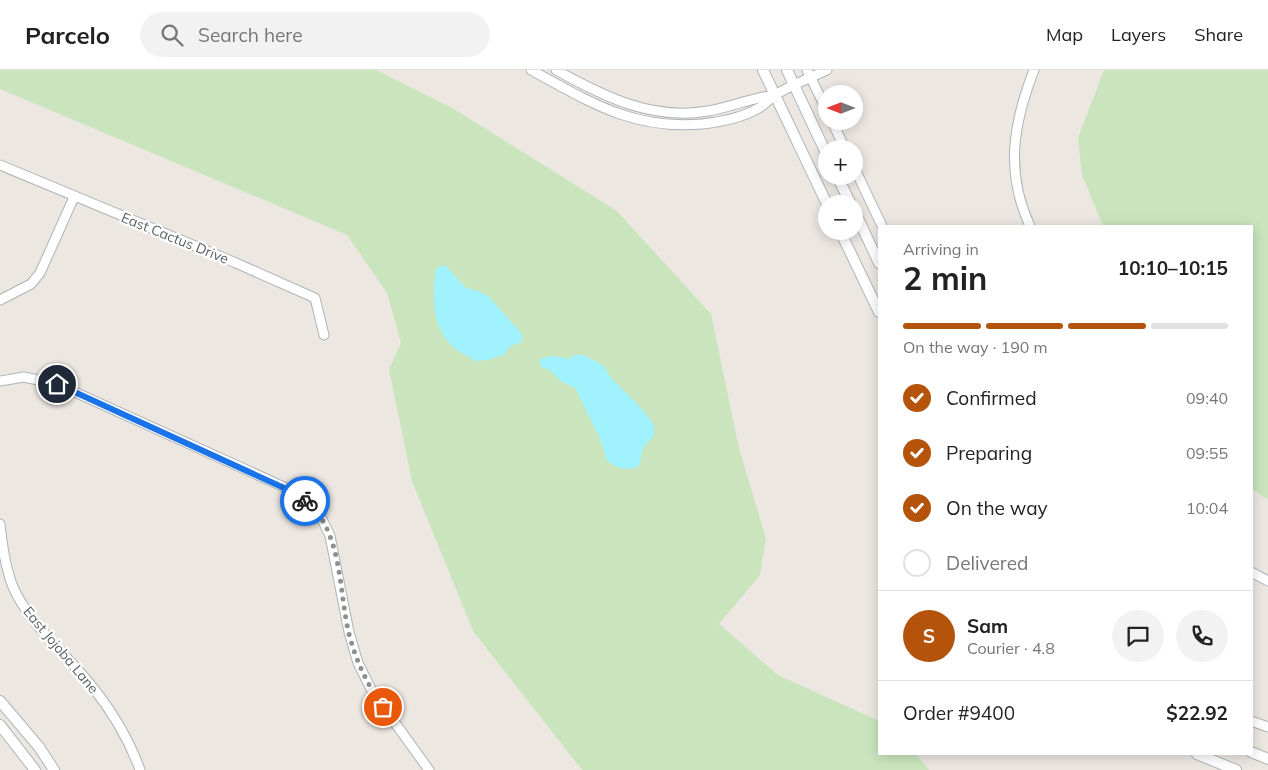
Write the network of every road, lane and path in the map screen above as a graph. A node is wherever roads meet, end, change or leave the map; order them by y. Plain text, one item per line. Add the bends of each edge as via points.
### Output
1 (531, 70) edge
2 (556, 70) edge
3 (763, 70) edge
4 (787, 70) edge
5 (827, 70) edge
6 (1034, 70) edge
7 (809, 74) edge
8 (794, 86) junction
9 (818, 93) edge
10 (775, 95) junction
11 (616, 100) junction
12 (612, 112) junction
13 (820, 140) edge
14 (0, 165) edge
15 (863, 185) edge
16 (823, 195) edge
17 (74, 197) junction
18 (882, 225) edge
19 (1030, 225) edge
20 (863, 229) edge
21 (844, 240) edge
22 (878, 261) edge
23 (0, 300) edge
24 (878, 310) edge
25 (324, 335) dead end
26 (0, 381) edge
27 (0, 524) edge
28 (1253, 573) edge
29 (1268, 581) edge
30 (0, 701) edge
31 (1253, 721) edge
32 (0, 725) edge
33 (1268, 727) edge
34 (1253, 753) edge
35 (1199, 755) edge
36 (1268, 759) edge
37 (35, 770) edge
38 (54, 770) edge
39 (140, 770) edge
40 (429, 770) edge
41 (1236, 770) edge

1 - 12 street
2 - 11 street
3 - 10 street
4 - 8 street
5 - 7 street
6 - 19 street via 1017,117 1014,161 1017,186
7 - 8 street
7 - 9 street
8 - 10 street
8 - 13 street
10 - 11 street via 692,113 645,109
10 - 12 street via 758,109 708,123 646,123
10 - 16 street
11 - 12 street
14 - 17 street, East Cactus Drive
15 - 18 street
17 - 23 street via 40,273 30,284
17 - 25 street, East Cactus Drive via 315,298
20 - 22 street
21 - 24 street
26 - 40 street via 24,378 57,384 304,499 320,517 330,536 358,663 372,691
27 - 39 street, East Jojoba Lane via 4,558 22,603 114,717
28 - 29 street
30 - 38 street
31 - 33 street
32 - 37 street
34 - 36 street
35 - 41 street

